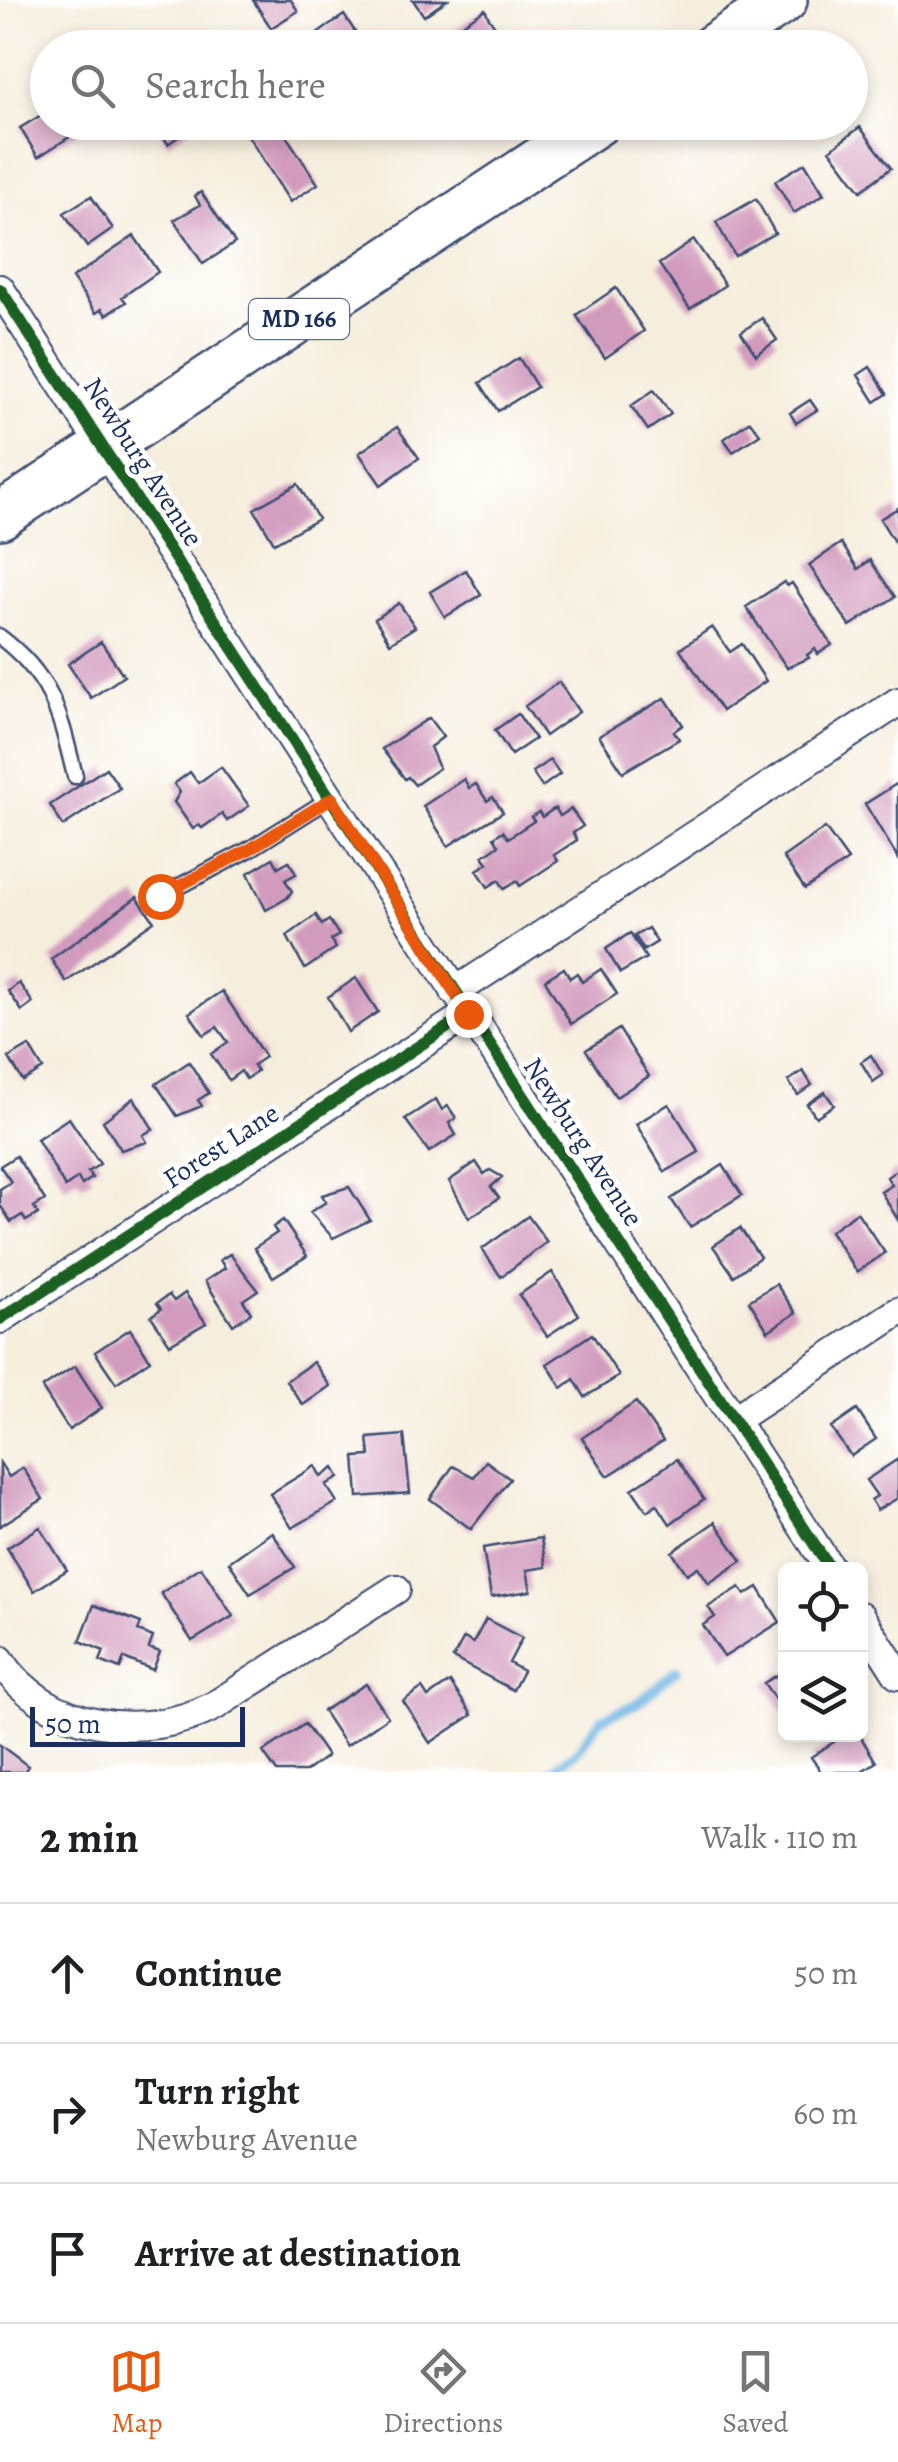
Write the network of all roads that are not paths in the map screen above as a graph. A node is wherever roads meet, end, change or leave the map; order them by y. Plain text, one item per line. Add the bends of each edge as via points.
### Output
1 (783, 0) edge
2 (739, 30) edge
3 (571, 140) edge
4 (0, 289) edge
5 (104, 448) junction
6 (0, 516) edge
7 (0, 637) edge
8 (898, 702) edge
9 (75, 776) dead end
10 (332, 798) junction
11 (160, 896) dead end
12 (462, 1003) junction
13 (898, 1312) edge
14 (0, 1319) edge
15 (735, 1419) junction
16 (826, 1562) edge
17 (396, 1589) dead end
18 (868, 1628) edge
19 (0, 1660) edge
20 (898, 1674) edge

1 - 2 main road
3 - 5 main road, MD 166
4 - 5 street, Newburg Avenue
5 - 6 main road, MD 166
5 - 10 street, Newburg Avenue
7 - 9 lane via 54,696
8 - 12 street, Forest Lane
10 - 11 lane
10 - 12 street, Newburg Avenue
12 - 14 street, Forest Lane
12 - 15 street, Newburg Avenue
13 - 15 street
15 - 16 street, Newburg Avenue
17 - 19 street via 214,1706 150,1727 70,1714 35,1696
18 - 20 street

